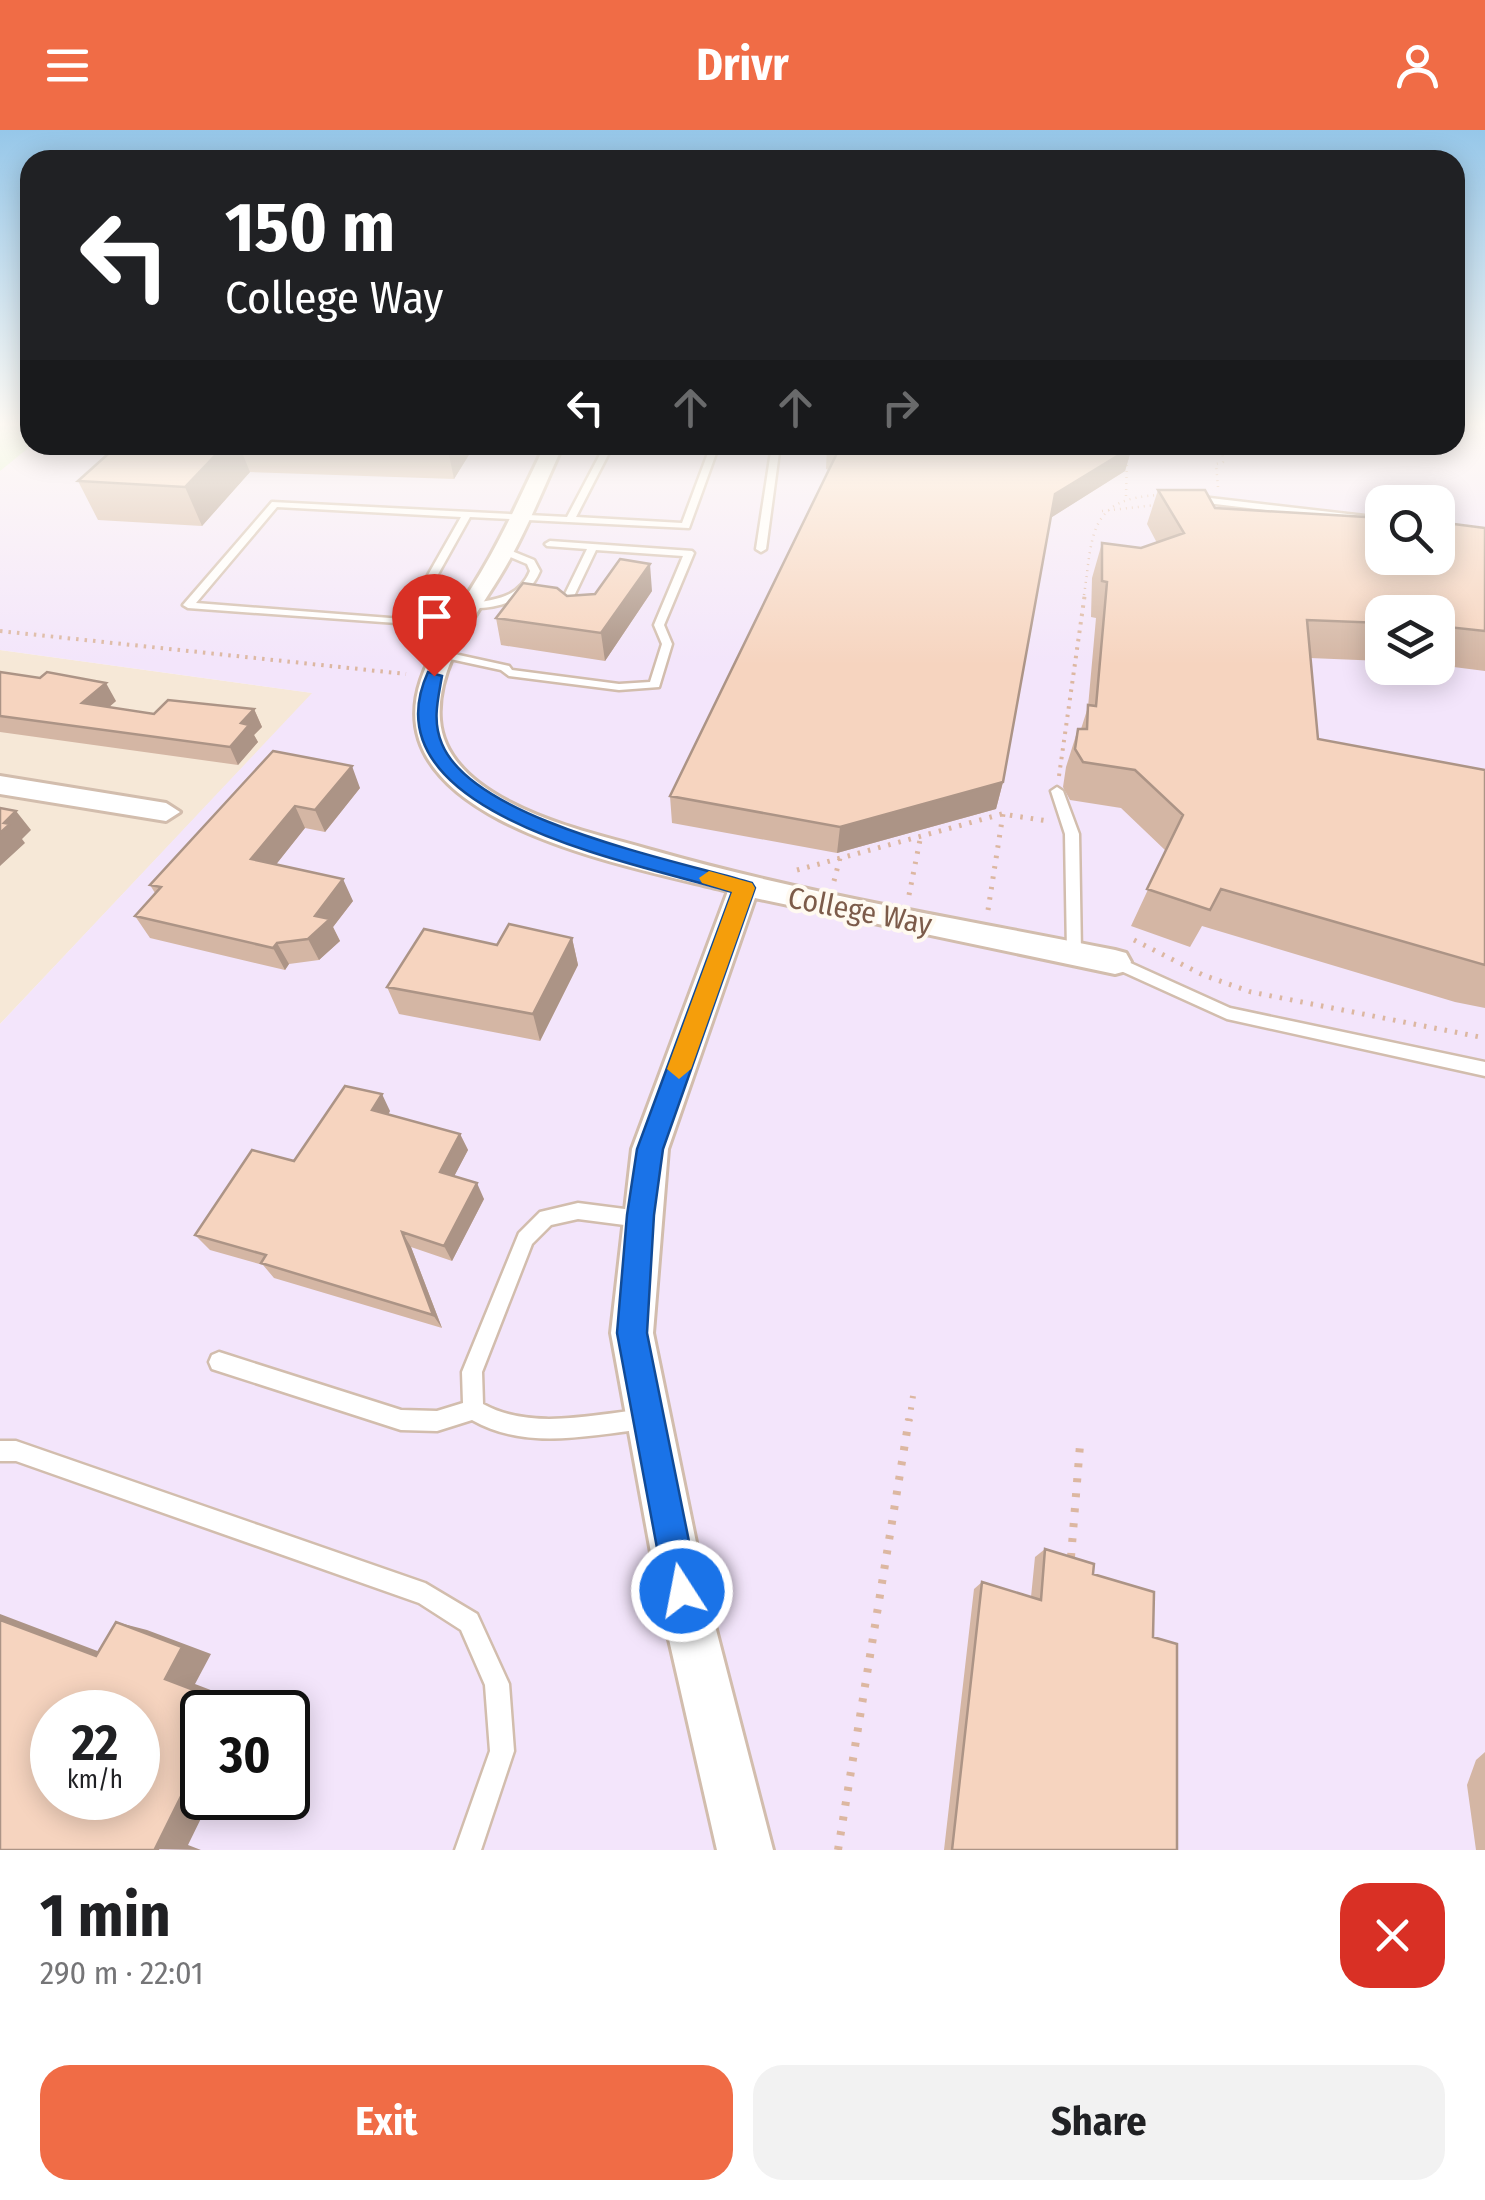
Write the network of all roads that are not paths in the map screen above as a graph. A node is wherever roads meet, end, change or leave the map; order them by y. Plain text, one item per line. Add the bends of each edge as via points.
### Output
1 (275, 504) edge
2 (280, 504) edge
3 (526, 504) edge
4 (578, 504) edge
5 (694, 504) edge
6 (767, 504) edge
7 (1241, 504) edge
8 (467, 514) junction
9 (521, 516) junction
10 (570, 520) junction
11 (1365, 520) edge
12 (550, 544) dead end
13 (594, 546) junction
14 (761, 549) dead end
15 (504, 552) junction
16 (586, 614) edge
17 (468, 616) junction
18 (406, 622) junction
19 (440, 665) junction
20 (0, 785) edge
21 (1057, 791) road end
22 (166, 812) dead end
23 (744, 888) junction
24 (1117, 948) joint
25 (1074, 953) junction
26 (1485, 1069) edge
27 (640, 1220) junction
28 (219, 1362) dead end
29 (472, 1410) junction
30 (648, 1419) junction
31 (0, 1451) edge
32 (468, 1850) edge
33 (746, 1850) edge

1 - 18 lane via 188,606
2 - 8 lane
3 - 9 street, College Way
4 - 10 lane
5 - 10 lane via 686,526
6 - 14 lane
7 - 11 lane
8 - 9 lane
8 - 18 lane
9 - 10 lane
9 - 15 street, College Way
12 - 13 lane
13 - 16 lane via 569,596 570,617
13 - 19 lane via 689,553 659,625 667,644 656,685 619,687
15 - 17 street, College Way
15 - 17 lane via 532,562 532,582 520,595
17 - 18 lane
17 - 19 street, College Way
19 - 23 street, College Way via 426,713 432,741 444,765 483,800 534,825
20 - 22 street
21 - 25 lane via 1068,825
23 - 25 street, College Way
23 - 27 street via 650,1149
24 - 25 street, College Way
24 - 26 lane via 1227,1013
27 - 29 lane via 578,1211 546,1218 526,1239 472,1372
27 - 30 street via 632,1333
28 - 29 lane via 401,1420 437,1420
29 - 30 lane via 492,1424 523,1428
30 - 33 street
31 - 32 lane via 16,1451 425,1594 469,1622 497,1684 502,1751

